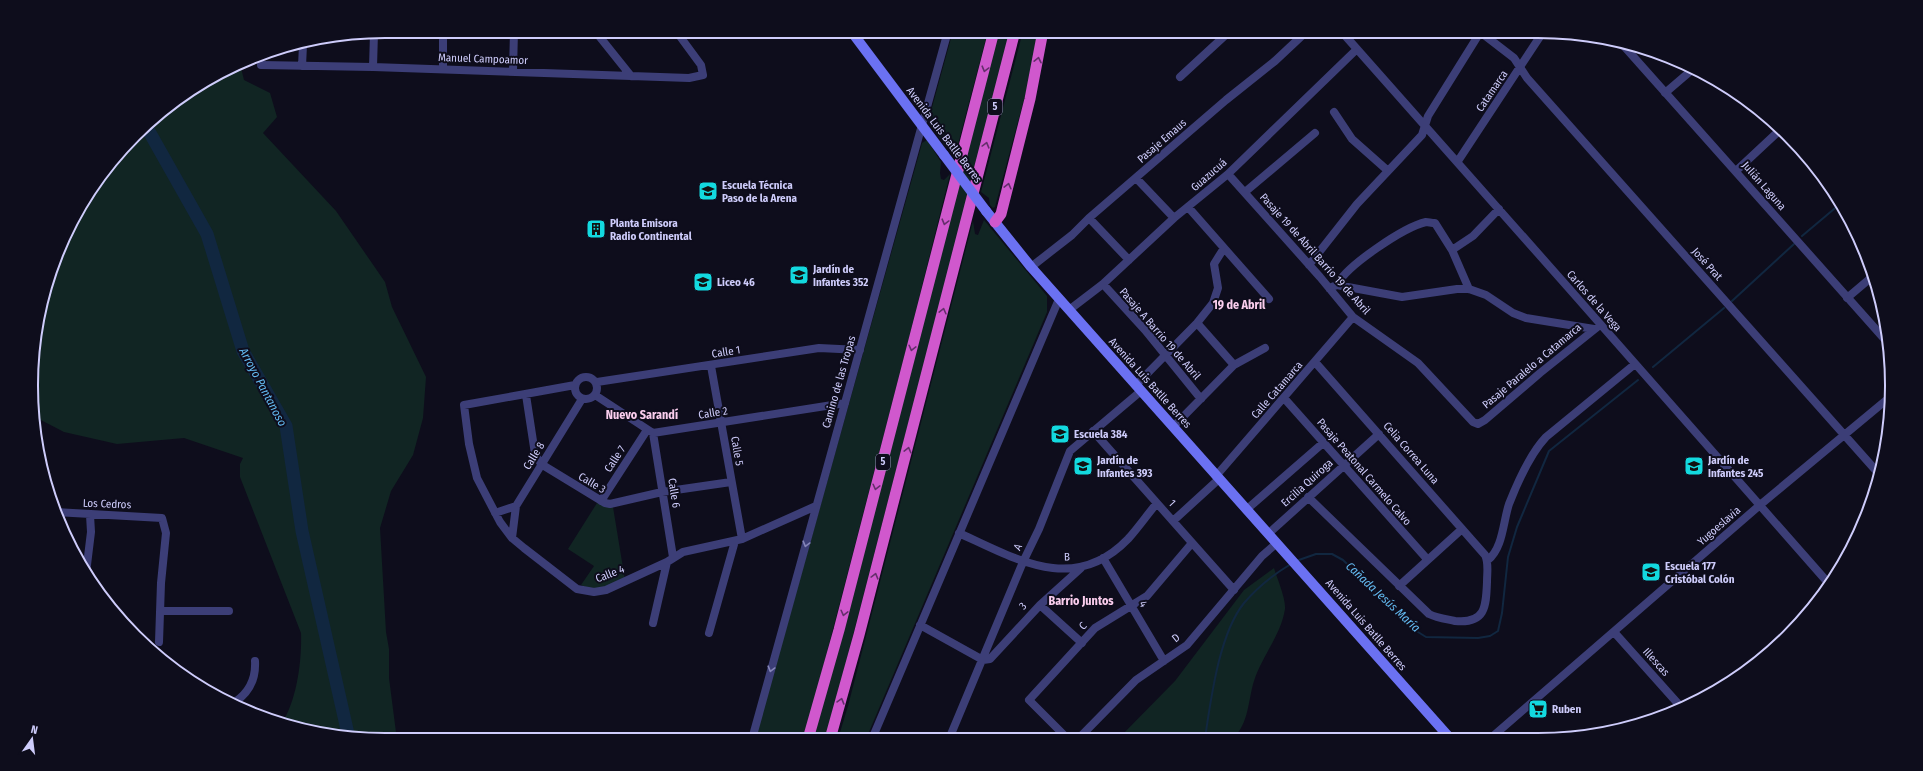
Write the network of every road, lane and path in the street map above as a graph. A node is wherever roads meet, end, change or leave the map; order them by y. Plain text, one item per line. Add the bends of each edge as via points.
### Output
1 (443, 38) edge
2 (514, 38) edge
3 (601, 38) edge
4 (681, 38) edge
5 (856, 38) edge
6 (946, 38) edge
7 (992, 38) edge
8 (1013, 38) edge
9 (1041, 38) edge
10 (1222, 38) edge
11 (1300, 38) edge
12 (1347, 38) edge
13 (1476, 38) edge
14 (1489, 38) edge
15 (1539, 38) edge
16 (374, 39) edge
17 (303, 48) edge
18 (1357, 49) junction
19 (1627, 50) edge
20 (261, 65) dead end
21 (302, 66) junction
22 (373, 67) junction
23 (1521, 68) junction
24 (443, 69) junction
25 (513, 71) junction
26 (1689, 73) edge
27 (631, 76) junction
28 (1180, 77) dead end
29 (1665, 93) junction
30 (1334, 112) dead end
31 (922, 125) junction
32 (1426, 125) junction
33 (1315, 133) dead end
34 (1776, 133) edge
35 (1458, 161) junction
36 (1387, 170) junction
37 (1736, 171) junction
38 (1228, 174) junction
39 (1136, 178) junction
40 (1245, 192) junction
41 (1188, 207) junction
42 (1499, 209) junction
43 (1089, 218) junction
44 (1174, 218) junction
45 (995, 222) junction
46 (1224, 248) junction
47 (1452, 250) junction
48 (1129, 260) junction
49 (1309, 265) junction
50 (1031, 267) junction
51 (1869, 280) edge
52 (1103, 284) junction
53 (1333, 287) junction
54 (1469, 290) junction
55 (1847, 298) junction
56 (1059, 299) junction
57 (1269, 299) dead end
58 (1069, 310) junction
59 (1353, 317) junction
60 (1197, 323) junction
61 (1597, 327) junction
62 (1881, 336) edge
63 (1265, 348) dead end
64 (860, 350) junction
65 (1165, 354) junction
66 (1315, 362) junction
67 (1635, 364) junction
68 (1234, 365) junction
69 (711, 366) junction
70 (597, 382) junction
71 (575, 385) junction
72 (1139, 388) junction
73 (526, 395) junction
74 (595, 395) junction
75 (1284, 398) junction
76 (582, 399) junction
77 (1201, 399) junction
78 (1884, 402) edge
79 (845, 403) junction
80 (721, 423) junction
81 (1478, 424) joint
82 (1173, 427) junction
83 (1093, 430) junction
84 (650, 431) junction
85 (1379, 434) junction
86 (1844, 434) junction
87 (1324, 443) junction
88 (541, 464) junction
89 (1344, 466) junction
90 (1874, 469) edge
91 (1218, 478) junction
92 (731, 482) junction
93 (662, 492) junction
94 (1308, 497) junction
95 (601, 500) junction
96 (1157, 503) junction
97 (1760, 505) junction
98 (516, 506) junction
99 (816, 506) junction
100 (1246, 510) junction
101 (62, 513) edge
102 (495, 513) junction
103 (90, 515) junction
104 (1173, 521) junction
105 (1462, 529) junction
106 (959, 533) junction
107 (1268, 534) junction
108 (512, 538) junction
109 (738, 540) junction
110 (1192, 542) junction
111 (1277, 543) junction
112 (1103, 558) junction
113 (670, 559) junction
114 (1427, 559) junction
115 (1488, 560) junction
116 (1023, 562) junction
117 (87, 563) edge
118 (1081, 568) junction
119 (1825, 580) edge
120 (1399, 586) junction
121 (1234, 590) junction
122 (1040, 605) junction
123 (1132, 607) junction
124 (160, 611) junction
125 (228, 611) dead end
126 (653, 623) dead end
127 (920, 625) junction
128 (1614, 632) junction
129 (709, 633) dead end
130 (159, 642) dead end
131 (1082, 643) junction
132 (983, 660) junction
133 (255, 661) dead end
134 (1164, 661) junction
135 (238, 700) edge
136 (1678, 703) edge
137 (754, 733) edge
138 (810, 733) edge
139 (832, 733) edge
140 (875, 733) edge
141 (952, 733) edge
142 (1062, 733) edge
143 (1084, 733) edge
144 (1445, 733) edge
145 (1497, 733) edge

1 - 24 street
2 - 25 street
3 - 27 street
4 - 27 street, Manuel Campoamor via 704,74 690,78
5 - 31 main road, Avenida Luis Batlle Berres
6 - 31 street, Camino de las Tropas
7 -> 138 highway, 5 via 840,630
139 -> 8 highway, 5
45 -> 9 highway via 1001,214 1024,122
10 - 28 street
11 - 39 street, Pasaje Emaus
12 - 18 street, Carlos de la Vega
13 - 32 street via 1428,116
14 - 23 street, José Prat via 1514,58
15 - 23 street, Catamarca
16 - 22 street
17 - 21 street
18 - 32 street, Carlos de la Vega
18 - 38 street, Guazucuá
19 - 29 street, Julián Laguna
20 - 21 street, Manuel Campoamor
21 - 22 street, Manuel Campoamor
22 - 24 street, Manuel Campoamor
23 - 35 street, Catamarca
23 - 86 street, José Prat via 1527,78
24 - 25 street, Manuel Campoamor
25 - 27 street, Manuel Campoamor
26 - 29 street
29 - 37 street, Julián Laguna
30 - 36 street via 1352,139
31 - 45 main road, Avenida Luis Batlle Berres, bridge
31 - 64 street, Camino de las Tropas
32 - 35 street, Carlos de la Vega
32 - 36 street via 1422,135
33 - 40 street
34 - 37 street
35 - 42 street, Carlos de la Vega
36 - 49 street via 1353,208
37 - 55 street, Julián Laguna
38 - 40 street, Pasaje 19 de Abril Barrio 19 de Abril
38 - 41 street, Guazucuá
39 - 43 street, Pasaje Emaus
39 - 44 street
40 - 49 street, Pasaje 19 de Abril Barrio 19 de Abril
41 - 44 street, Guazucuá
41 - 46 street
42 - 47 street via 1473,236
42 - 61 street, Carlos de la Vega
43 - 48 street
43 - 50 street, Pasaje Emaus via 1072,235
44 - 48 street, Guazucuá
45 - 50 main road, Avenida Luis Batlle Berres
46 - 57 street
46 - 60 street, A via 1214,264 1217,293 1213,303
47 - 53 street via 1435,223 1426,222 1382,244 1352,266
47 - 54 street
48 - 52 street, Guazucuá
49 - 53 street, Pasaje 19 de Abril Barrio 19 de Abril
50 - 56 main road, Avenida Luis Batlle Berres
51 - 55 street
52 - 58 street, Guazucuá
52 - 65 street, Pasaje A Barrio 19 de Abril
53 - 54 street via 1402,297 1457,289
53 - 59 street, Pasaje 19 de Abril Barrio 19 de Abril
54 - 61 street via 1486,295 1513,313 1526,318
55 - 62 street, Julián Laguna
56 - 58 main road, Avenida Luis Batlle Berres
56 - 106 street
58 - 72 main road, Avenida Luis Batlle Berres
59 - 66 street, Calle Catamarca
59 - 81 street, Pasaje 19 de Abril Barrio 19 de Abril via 1418,363 1464,413
60 - 65 street, A
60 - 68 street
61 - 67 street, Carlos de la Vega
61 - 81 street, Pasaje Paralelo a Catamarca
63 - 68 street
64 - 69 street, Calle 1 via 819,348
64 - 79 street, Camino de las Tropas
65 - 72 street, A
65 - 77 street, Pasaje A Barrio 19 de Abril
66 - 75 street, Calle Catamarca
66 - 85 street, Celia Correa Luna
67 - 97 street, Carlos de la Vega
67 - 115 street via 1536,448 1510,503 1496,553
68 - 77 street
69 - 70 street, Calle 1
69 - 80 street, Calle 5
70 - 71 street via 588,377 579,379
70 - 74 street
71 - 73 street
71 - 76 street via 576,392
72 - 82 main road, Avenida Luis Batlle Berres
72 - 83 street, A
73 - 88 street via 535,454
73 - 102 street, Calle 4 via 464,405 477,478
74 - 76 street
74 - 84 street
75 - 87 street, Pasaje Peatonal Carmelo Calvo
75 - 91 street, Calle Catamarca
76 - 88 street, Calle 8
77 - 82 street
78 - 86 street, Yugoeslavia
79 - 80 street, Calle 2
79 - 99 street, Camino de las Tropas
80 - 84 street, Calle 2
80 - 92 street, Calle 5
82 - 91 main road, Avenida Luis Batlle Berres
83 - 96 street, 1
83 - 116 street, A via 1070,451
84 - 93 street, Calle 6
84 - 95 street, Calle 7
85 - 89 street, Ercilia Quiroga
85 - 105 street, Celia Correa Luna
86 - 90 street, José Prat
86 - 97 street, Yugoeslavia
87 - 89 street, Pasaje Peatonal Carmelo Calvo
87 - 100 street
88 - 95 street, Calle 3
88 - 98 street, Calle 8
89 - 94 street, Ercilia Quiroga
89 - 114 street, Pasaje Peatonal Carmelo Calvo
91 - 100 main road, Avenida Luis Batlle Berres
91 - 104 street, Calle Catamarca
92 - 93 street, Calle 3
92 - 109 street, Calle 5
93 - 95 street, Calle 3 via 610,504
93 - 113 street, Calle 6
94 - 107 street, Ercilia Quiroga
94 - 120 street
96 - 104 street, 1
96 - 112 street, B via 1128,539
97 - 119 street, Carlos de la Vega
97 - 128 street, Yugoeslavia
98 - 102 street
98 - 108 street
99 - 109 street, Calle 4
99 -> 137 street, Camino de las Tropas
100 - 107 main road, Avenida Luis Batlle Berres
101 - 103 street, Los Cedros
102 - 108 street, Calle 4
103 - 117 street
103 - 124 street, Los Cedros via 158,516 164,521 166,533
104 - 110 street, 1
105 - 114 street
105 - 115 street, Celia Correa Luna
106 - 116 street, B
106 - 127 street
107 - 111 main road, Avenida Luis Batlle Berres
108 - 113 street, Calle 4 via 577,589 585,592 606,590
109 - 113 street, Calle 4 via 683,552
109 - 129 street, Calle 5
110 - 121 street, 1
110 - 123 street, C via 1147,596
111 - 121 street, D via 1262,556
111 - 144 main road, Avenida Luis Batlle Berres
112 - 118 street, B
112 - 123 street, 4
113 - 126 street, Calle 6
114 - 120 street
115 - 120 street via 1486,604 1482,613 1470,621 1435,617
116 - 118 street, B via 1050,568
116 - 132 street, A
118 - 122 street, 3
121 - 134 street, D via 1187,645
122 - 131 street
122 - 132 street, 3 via 990,659
123 - 131 street, C via 1095,628
123 - 134 street, 4
124 - 125 street
124 - 130 street
127 - 132 street
127 - 140 street
128 - 136 street, Illescas
128 - 145 street, Yugoeslavia
131 - 142 street, C via 1029,700
132 - 141 street, A
133 - 135 street via 256,671 251,687
134 - 143 street, D via 1136,680

